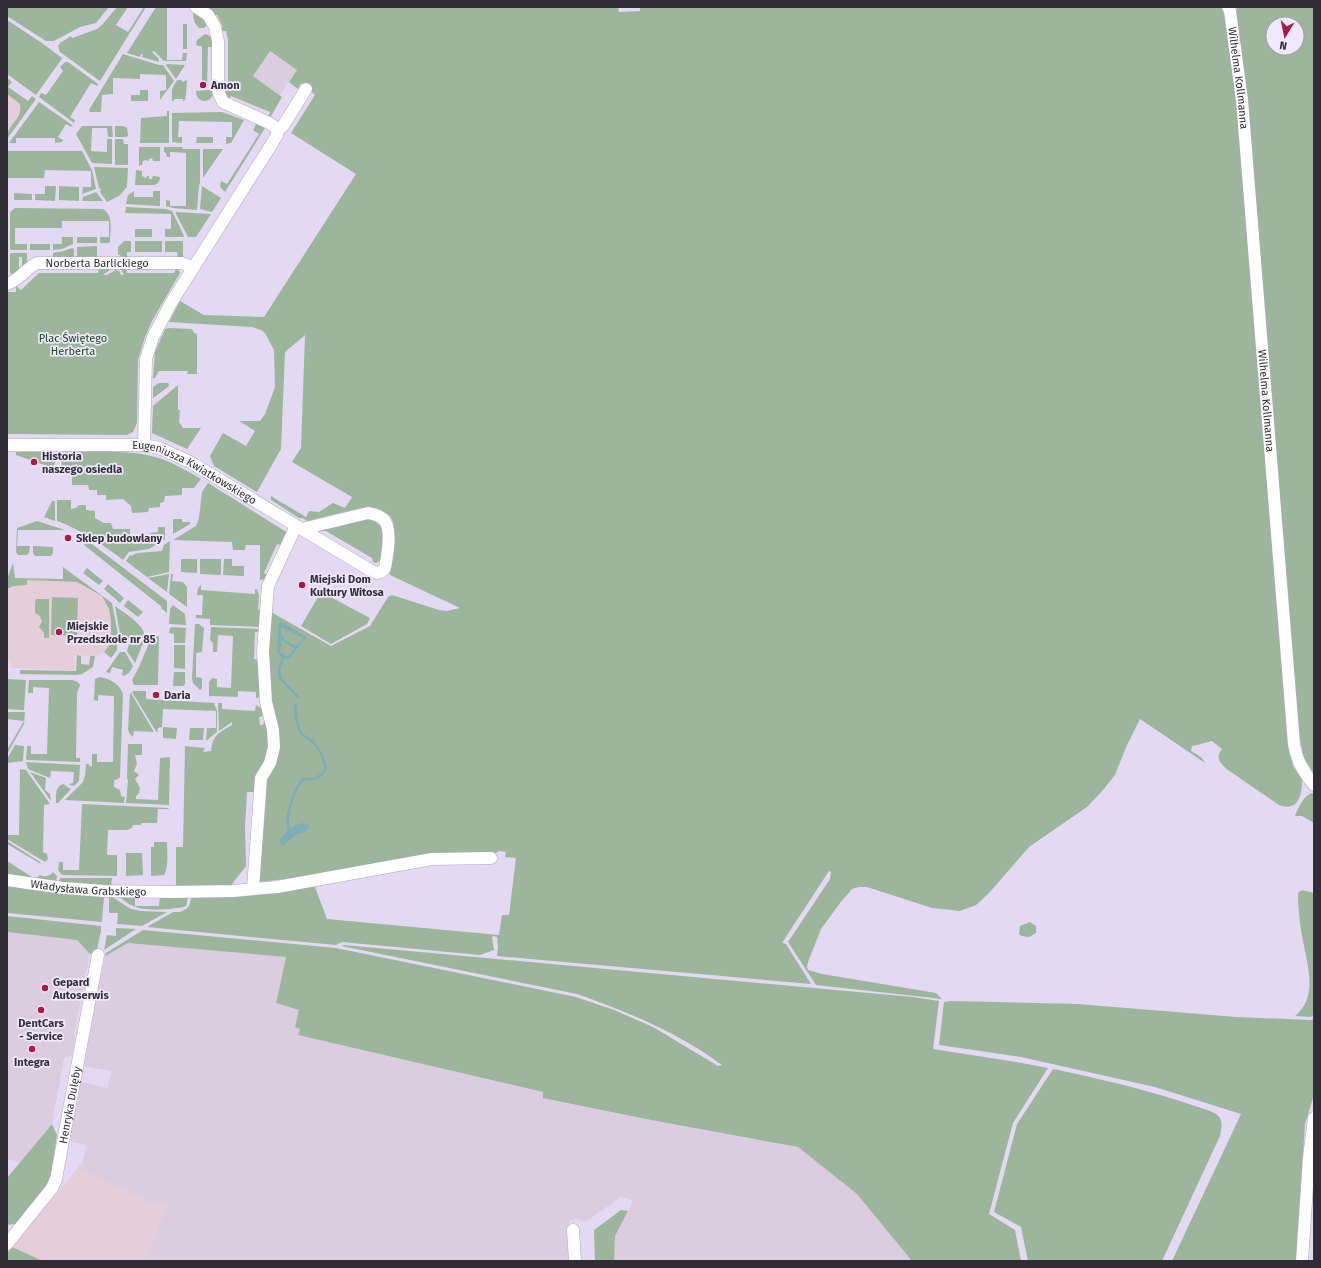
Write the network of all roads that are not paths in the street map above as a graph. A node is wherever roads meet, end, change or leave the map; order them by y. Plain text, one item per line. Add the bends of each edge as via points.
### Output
1 (196, 7) edge
2 (1230, 8) edge
3 (306, 89) dead end
4 (277, 131) junction
5 (193, 268) junction
6 (7, 284) edge
7 (7, 445) edge
8 (144, 445) junction
9 (299, 528) junction
10 (1314, 785) edge
11 (491, 858) dead end
12 (7, 880) edge
13 (253, 889) junction
14 (98, 955) dead end
15 (1314, 1118) edge
16 (573, 1230) dead end
17 (8, 1240) edge
18 (575, 1261) edge
19 (1302, 1261) edge

1 - 4 street via 208,15 215,27 218,41 218,91 223,102 270,122
2 - 10 street, Wilhelma Kollmanna via 1242,100 1294,744 1301,766
3 - 4 street via 283,126
4 - 5 street via 273,142
5 - 6 street, Norberta Barlickiego via 182,263 37,263
5 - 8 street via 159,324 148,351
7 - 8 street, Eugeniusza Kwiatkowskiego
8 - 9 street, Eugeniusza Kwiatkowskiego via 159,448 190,462
9 - 9 street, Eugeniusza Kwiatkowskiego via 377,573 385,568 389,532 388,525 378,515 368,513
9 - 13 street via 268,586 263,651 266,702 274,747 270,763 261,778
11 - 13 street, Władysława Grabskiego via 432,858 277,887
12 - 13 street, Władysława Grabskiego via 104,891
14 - 17 street, Henryka Dulęby via 56,1179 52,1188
15 - 19 street
16 - 18 street

